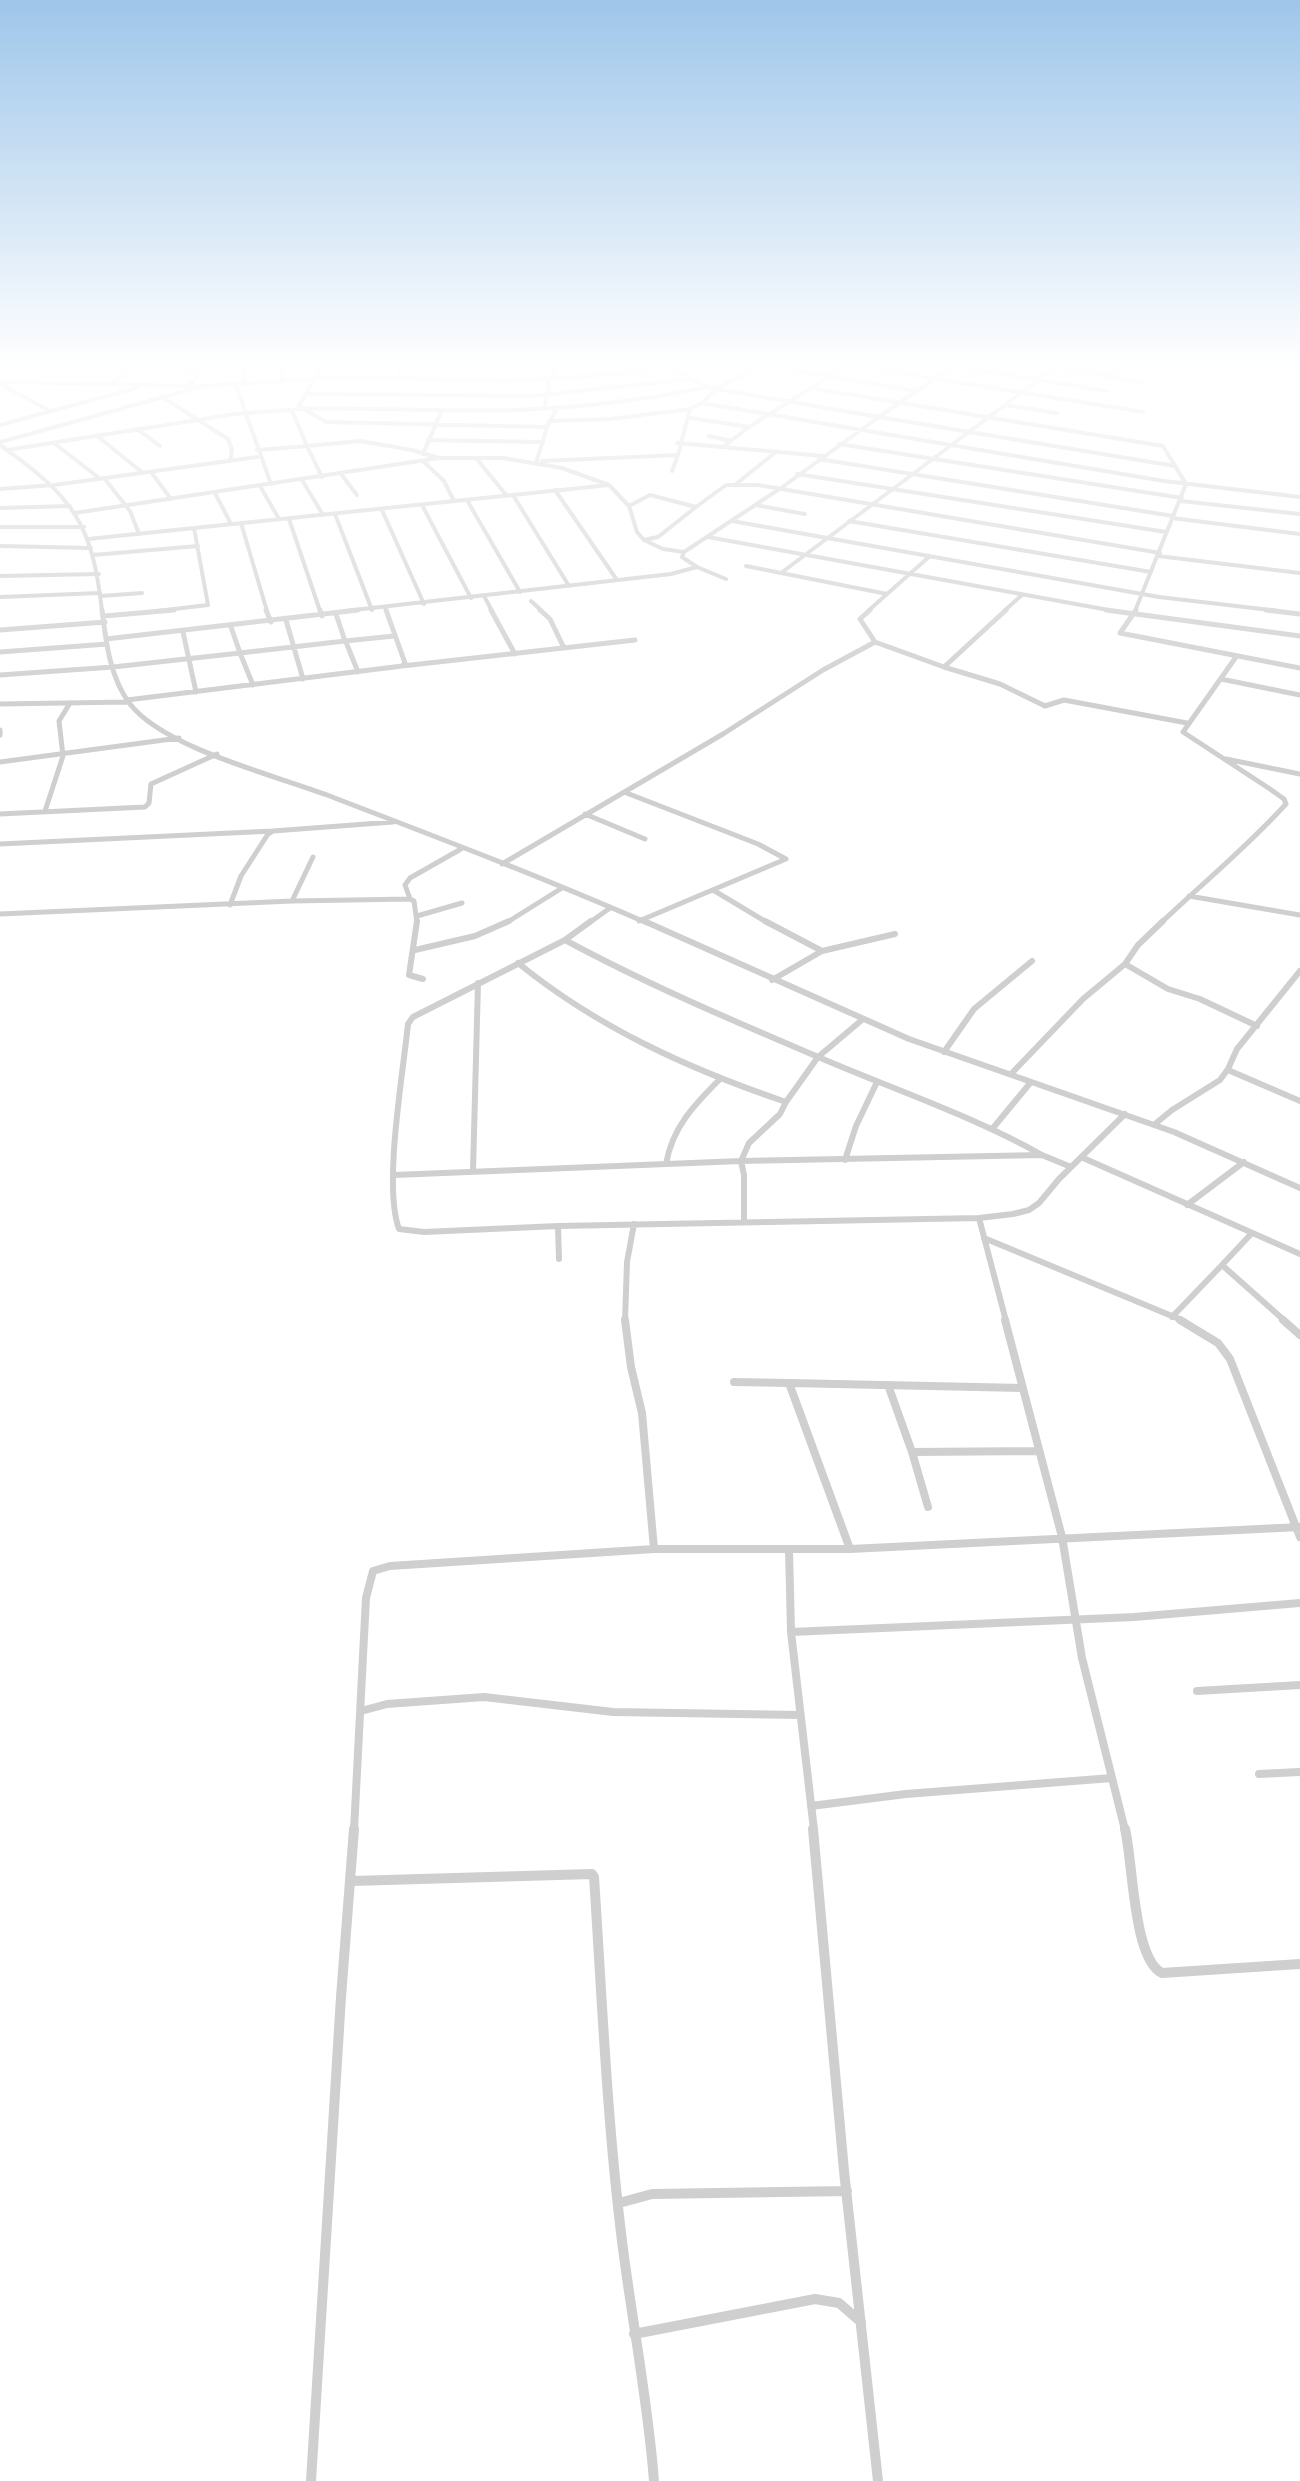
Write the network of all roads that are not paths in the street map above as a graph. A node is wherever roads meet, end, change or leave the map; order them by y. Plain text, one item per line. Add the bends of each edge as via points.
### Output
1 (51, 483) edge
2 (69, 483) edge
3 (106, 483) edge
4 (159, 483) edge
5 (280, 483) edge
6 (304, 483) edge
7 (348, 483) edge
8 (445, 483) edge
9 (499, 483) edge
10 (603, 483) edge
11 (787, 483) edge
12 (853, 483) edge
13 (901, 483) edge
14 (961, 483) edge
15 (1078, 483) edge
16 (1179, 483) edge
17 (271, 484) joint
18 (736, 484) joint
19 (1186, 484) junction
20 (54, 485) junction
21 (609, 485) junction
22 (260, 486) junction
23 (781, 488) junction
24 (1, 489) edge
25 (892, 489) junction
26 (555, 490) junction
27 (215, 493) junction
28 (357, 495) dead end
29 (510, 495) junction
30 (1300, 497) edge
31 (1181, 499) junction
32 (171, 500) junction
33 (467, 500) junction
34 (454, 501) junction
35 (422, 505) junction
36 (755, 505) junction
37 (872, 505) junction
38 (70, 506) junction
39 (127, 506) junction
40 (629, 506) junction
41 (696, 507) junction
42 (0, 508) edge
43 (382, 510) junction
44 (75, 513) junction
45 (334, 514) junction
46 (805, 514) dead end
47 (1300, 514) edge
48 (323, 515) junction
49 (1173, 517) junction
50 (279, 519) junction
51 (289, 519) junction
52 (732, 521) junction
53 (849, 521) junction
54 (231, 524) junction
55 (241, 524) junction
56 (0, 527) edge
57 (84, 527) junction
58 (194, 528) junction
59 (1166, 532) junction
60 (139, 534) junction
61 (1300, 534) edge
62 (708, 537) junction
63 (88, 539) junction
64 (827, 539) junction
65 (644, 540) junction
66 (0, 546) edge
67 (198, 546) junction
68 (91, 548) junction
69 (684, 552) junction
70 (93, 555) junction
71 (1159, 555) junction
72 (803, 556) junction
73 (930, 556) junction
74 (746, 566) dead end
75 (696, 567) junction
76 (1152, 572) junction
77 (781, 573) junction
78 (1300, 573) edge
79 (99, 574) junction
80 (0, 576) edge
81 (909, 576) junction
82 (726, 579) dead end
83 (616, 580) junction
84 (569, 586) junction
85 (520, 592) junction
86 (142, 593) dead end
87 (887, 594) junction
88 (1142, 594) junction
89 (101, 595) junction
90 (1022, 595) junction
91 (484, 596) junction
92 (0, 597) edge
93 (471, 598) junction
94 (531, 601) dead end
95 (424, 603) junction
96 (386, 609) junction
97 (372, 610) junction
98 (336, 614) junction
99 (1300, 614) edge
100 (1133, 615) junction
101 (322, 616) junction
102 (105, 619) junction
103 (286, 620) junction
104 (271, 622) junction
105 (231, 627) junction
106 (0, 630) edge
107 (183, 632) junction
108 (394, 636) junction
109 (1300, 636) edge
110 (634, 640) dead end
111 (346, 641) junction
112 (106, 642) junction
113 (875, 642) junction
114 (293, 648) junction
115 (564, 648) junction
116 (0, 652) edge
117 (240, 653) junction
118 (515, 654) junction
119 (1236, 657) junction
120 (188, 659) junction
121 (402, 666) junction
122 (944, 667) junction
123 (113, 668) junction
124 (1300, 668) edge
125 (358, 672) junction
126 (0, 675) edge
127 (303, 679) junction
128 (1221, 679) junction
129 (253, 685) junction
130 (196, 692) junction
131 (1300, 695) edge
132 (127, 701) junction
133 (70, 703) junction
134 (0, 704) edge
135 (1187, 723) junction
136 (0, 730) edge
137 (0, 735) edge
138 (178, 738) junction
139 (0, 753) edge
140 (64, 753) junction
141 (217, 754) junction
142 (1224, 759) junction
143 (0, 763) edge
144 (1300, 774) edge
145 (624, 792) junction
146 (45, 811) junction
147 (0, 814) edge
148 (585, 814) junction
149 (394, 822) junction
150 (273, 831) junction
151 (645, 839) dead end
152 (0, 844) edge
153 (461, 849) junction
154 (313, 857) dead end
155 (502, 864) junction
156 (562, 888) junction
157 (713, 890) junction
158 (1189, 896) junction
159 (410, 899) junction
160 (292, 901) junction
161 (462, 903) dead end
162 (230, 905) junction
163 (610, 908) junction
164 (0, 914) edge
165 (1300, 915) edge
166 (417, 916) junction
167 (639, 921) junction
168 (895, 934) dead end
169 (566, 940) junction
170 (415, 950) junction
171 (822, 951) junction
172 (1032, 961) dead end
173 (518, 963) junction
174 (1125, 964) junction
175 (1300, 971) edge
176 (423, 979) dead end
177 (772, 980) junction
178 (478, 983) junction
179 (863, 1019) junction
180 (1257, 1026) junction
181 (944, 1052) junction
182 (818, 1057) junction
183 (1228, 1070) junction
184 (1011, 1074) junction
185 (719, 1080) junction
186 (877, 1082) junction
187 (1031, 1082) junction
188 (1300, 1101) edge
189 (786, 1102) junction
190 (1125, 1114) junction
191 (1155, 1124) junction
192 (993, 1128) junction
193 (1042, 1155) junction
194 (1081, 1157) junction
195 (845, 1160) junction
196 (741, 1161) junction
197 (1244, 1162) junction
198 (666, 1164) junction
199 (1071, 1167) junction
200 (473, 1171) junction
201 (394, 1175) junction
202 (1300, 1188) edge
203 (1187, 1205) junction
204 (978, 1218) junction
205 (744, 1222) junction
206 (633, 1224) junction
207 (558, 1226) junction
208 (1252, 1233) junction
209 (984, 1238) junction
210 (1300, 1254) edge
211 (559, 1258) dead end
212 (1222, 1265) junction
213 (1172, 1317) junction
214 (1300, 1335) edge
215 (734, 1382) dead end
216 (789, 1383) junction
217 (888, 1385) junction
218 (1023, 1388) junction
219 (1039, 1451) junction
220 (912, 1452) junction
221 (928, 1507) dead end
222 (1298, 1527) edge
223 (1062, 1537) junction
224 (1300, 1537) edge
225 (654, 1549) junction
226 (789, 1549) junction
227 (850, 1549) junction
228 (1300, 1603) edge
229 (1076, 1619) junction
230 (791, 1632) junction
231 (1300, 1685) edge
232 (1197, 1691) dead end
233 (361, 1711) junction
234 (800, 1715) junction
235 (1300, 1772) edge
236 (1258, 1774) dead end
237 (1112, 1778) junction
238 (811, 1806) junction
239 (352, 1881) junction
240 (1300, 1964) edge
241 (847, 2191) junction
242 (619, 2203) junction
243 (861, 2322) junction
244 (634, 2334) junction
245 (311, 2481) edge
246 (654, 2481) edge
247 (878, 2481) edge

1 - 20 street
2 - 20 street
3 - 39 street
4 - 32 street
5 - 17 street
6 - 48 street
7 - 28 street
8 - 34 street
9 - 29 street
10 - 21 street
11 - 23 street
12 - 25 street
13 - 25 street
14 - 49 street
15 - 31 street
16 - 19 street
17 - 22 street
18 - 23 street
18 - 41 street via 726,485
19 - 30 street
19 - 31 street
20 - 24 street
20 - 38 street
21 - 26 street
21 - 40 street
22 - 27 street
22 - 50 street
23 - 36 street
23 - 37 street
25 - 37 street
25 - 59 street
26 - 29 street
26 - 83 street
27 - 32 street
27 - 54 street
29 - 33 street
29 - 84 street
31 - 47 street
31 - 49 street
32 - 39 street
33 - 34 street
33 - 85 street
34 - 35 street
35 - 43 street
35 - 93 street
36 - 46 street
36 - 52 street
37 - 53 street
37 - 71 street
38 - 42 street
38 - 44 street
39 - 44 street
39 - 60 street
40 - 41 street via 650,495
40 - 65 street via 637,532
41 - 65 street via 658,537
43 - 45 street
43 - 95 street
44 - 57 street
45 - 48 street
45 - 97 street
48 - 51 street
49 - 59 street
49 - 61 street
50 - 51 street
50 - 55 street
51 - 101 street
52 - 62 street
52 - 64 street
53 - 64 street
53 - 76 street
54 - 55 street
54 - 58 street
55 - 104 street
56 - 57 street
57 - 63 street
58 - 60 street
58 - 67 street
59 - 71 street
60 - 63 street
62 - 69 street
62 - 72 street
63 - 68 street
64 - 72 street
64 - 73 street
65 - 69 street via 663,549
66 - 68 street
67 - 70 street
67 - 102 street via 208,605
68 - 70 street
69 - 75 street via 682,557
70 - 79 street
71 - 76 street
71 - 78 street
72 - 77 street
72 - 81 street
73 - 81 street
73 - 88 street
74 - 77 street
75 - 82 street
75 - 83 street
76 - 88 street
77 - 87 street
79 - 80 street
79 - 89 street
81 - 87 street
81 - 90 street
83 - 84 street
84 - 85 street
85 - 91 street
86 - 89 street
87 - 113 street via 860,619
88 - 99 street
88 - 100 street
89 - 92 street
89 - 102 street
90 - 100 street
90 - 122 street
91 - 93 street
91 - 118 street
93 - 95 street
94 - 115 street via 550,620
95 - 96 street
96 - 97 street
96 - 108 street
97 - 98 street
98 - 101 street
98 - 111 street
100 - 109 street
100 - 119 street via 1119,632
101 - 103 street
102 - 106 street
102 - 112 street
103 - 104 street
103 - 114 street
104 - 105 street
105 - 107 street
105 - 117 street
107 - 112 street
107 - 120 street
108 - 111 street
108 - 121 street via 405,663
110 - 115 street
111 - 114 street
111 - 125 street
112 - 116 street
112 - 123 street
113 - 122 street
113 - 145 street
114 - 117 street
114 - 127 street
115 - 118 street
117 - 120 street
117 - 129 street
118 - 121 street
119 - 124 street
119 - 128 street
120 - 123 street
120 - 130 street
121 - 125 street
122 - 135 street via 1000,684 1045,706 1064,700
123 - 126 street
123 - 132 street
125 - 127 street
127 - 129 street
128 - 131 street
128 - 135 street
129 - 130 street
130 - 132 street
132 - 133 street
132 - 138 street via 150,722
133 - 134 street
133 - 140 street via 58,717
135 - 142 street via 1184,734
136 - 137 street
138 - 140 street
138 - 141 street
139 - 143 street
140 - 143 street
140 - 146 street
141 - 146 street via 151,784 145,807
141 - 149 street
142 - 144 street
142 - 158 street via 1286,804 1250,844
145 - 148 street
145 - 157 street via 785,858
146 - 147 street
148 - 151 street
148 - 155 street
149 - 150 street
149 - 153 street
150 - 152 street
150 - 162 street via 241,876
153 - 155 street
153 - 159 street via 410,878 405,885
154 - 160 street
155 - 156 street
156 - 163 street
156 - 170 street via 540,905 484,935
157 - 167 street
157 - 171 street via 759,920
158 - 165 street
158 - 174 street via 1138,945
159 - 160 street
159 - 166 street
160 - 162 street
161 - 166 street
162 - 164 street
163 - 167 street
163 - 169 street
166 - 170 street
167 - 177 street
168 - 171 street
169 - 173 street
169 - 182 street
170 - 176 street via 409,975
171 - 177 street
172 - 181 street via 974,1009
173 - 178 street
173 - 185 street via 535,979 588,1013
174 - 180 street via 1168,989 1200,999
174 - 184 street via 1083,999
175 - 180 street
177 - 179 street
178 - 200 street
178 - 201 street via 413,1017 408,1024
179 - 181 street
179 - 182 street
180 - 183 street via 1231,1058
181 - 184 street
182 - 186 street
182 - 189 street
183 - 188 street
183 - 191 street via 1164,1113
184 - 187 street
185 - 189 street
185 - 198 street via 675,1131 668,1144
186 - 192 street
186 - 195 street
187 - 190 street
187 - 192 street
189 - 196 street via 780,1114 749,1143
190 - 191 street
190 - 194 street
191 - 197 street
192 - 193 street
193 - 195 street
193 - 199 street
194 - 199 street
194 - 203 street
195 - 196 street
196 - 198 street
196 - 205 street
197 - 202 street
197 - 203 street
198 - 200 street
199 - 204 street via 1029,1210
200 - 201 street
201 - 207 street via 393,1221 407,1232
203 - 208 street
204 - 205 street
204 - 209 street
205 - 206 street
206 - 207 street
206 - 225 street via 624,1313 642,1413
207 - 211 street
208 - 210 street
208 - 212 street
209 - 213 street
209 - 218 street
212 - 213 street
212 - 214 street
213 - 222 street via 1191,1324 1218,1343 1230,1359
215 - 216 street
216 - 217 street
216 - 227 street
217 - 218 street
217 - 220 street
218 - 219 street
219 - 220 street
219 - 223 street
220 - 221 street
222 - 223 street
222 - 224 street
223 - 227 street
223 - 229 street
225 - 226 street
225 - 233 street via 390,1566 373,1571 366,1598
226 - 227 street
226 - 230 street
228 - 229 street
229 - 230 street
229 - 237 street
230 - 234 street
231 - 232 street
233 - 234 street via 387,1704 484,1697 613,1712
233 - 239 street
234 - 238 street
235 - 236 street
237 - 238 street via 906,1794
237 - 240 street via 1127,1837 1143,1949 1152,1969 1162,1973
238 - 241 street
239 - 242 street via 577,1873 594,1877
239 - 245 street via 341,1997
241 - 242 street via 652,2194
241 - 243 street
242 - 244 street
243 - 244 street via 839,2303 814,2299
243 - 247 street
244 - 246 street

